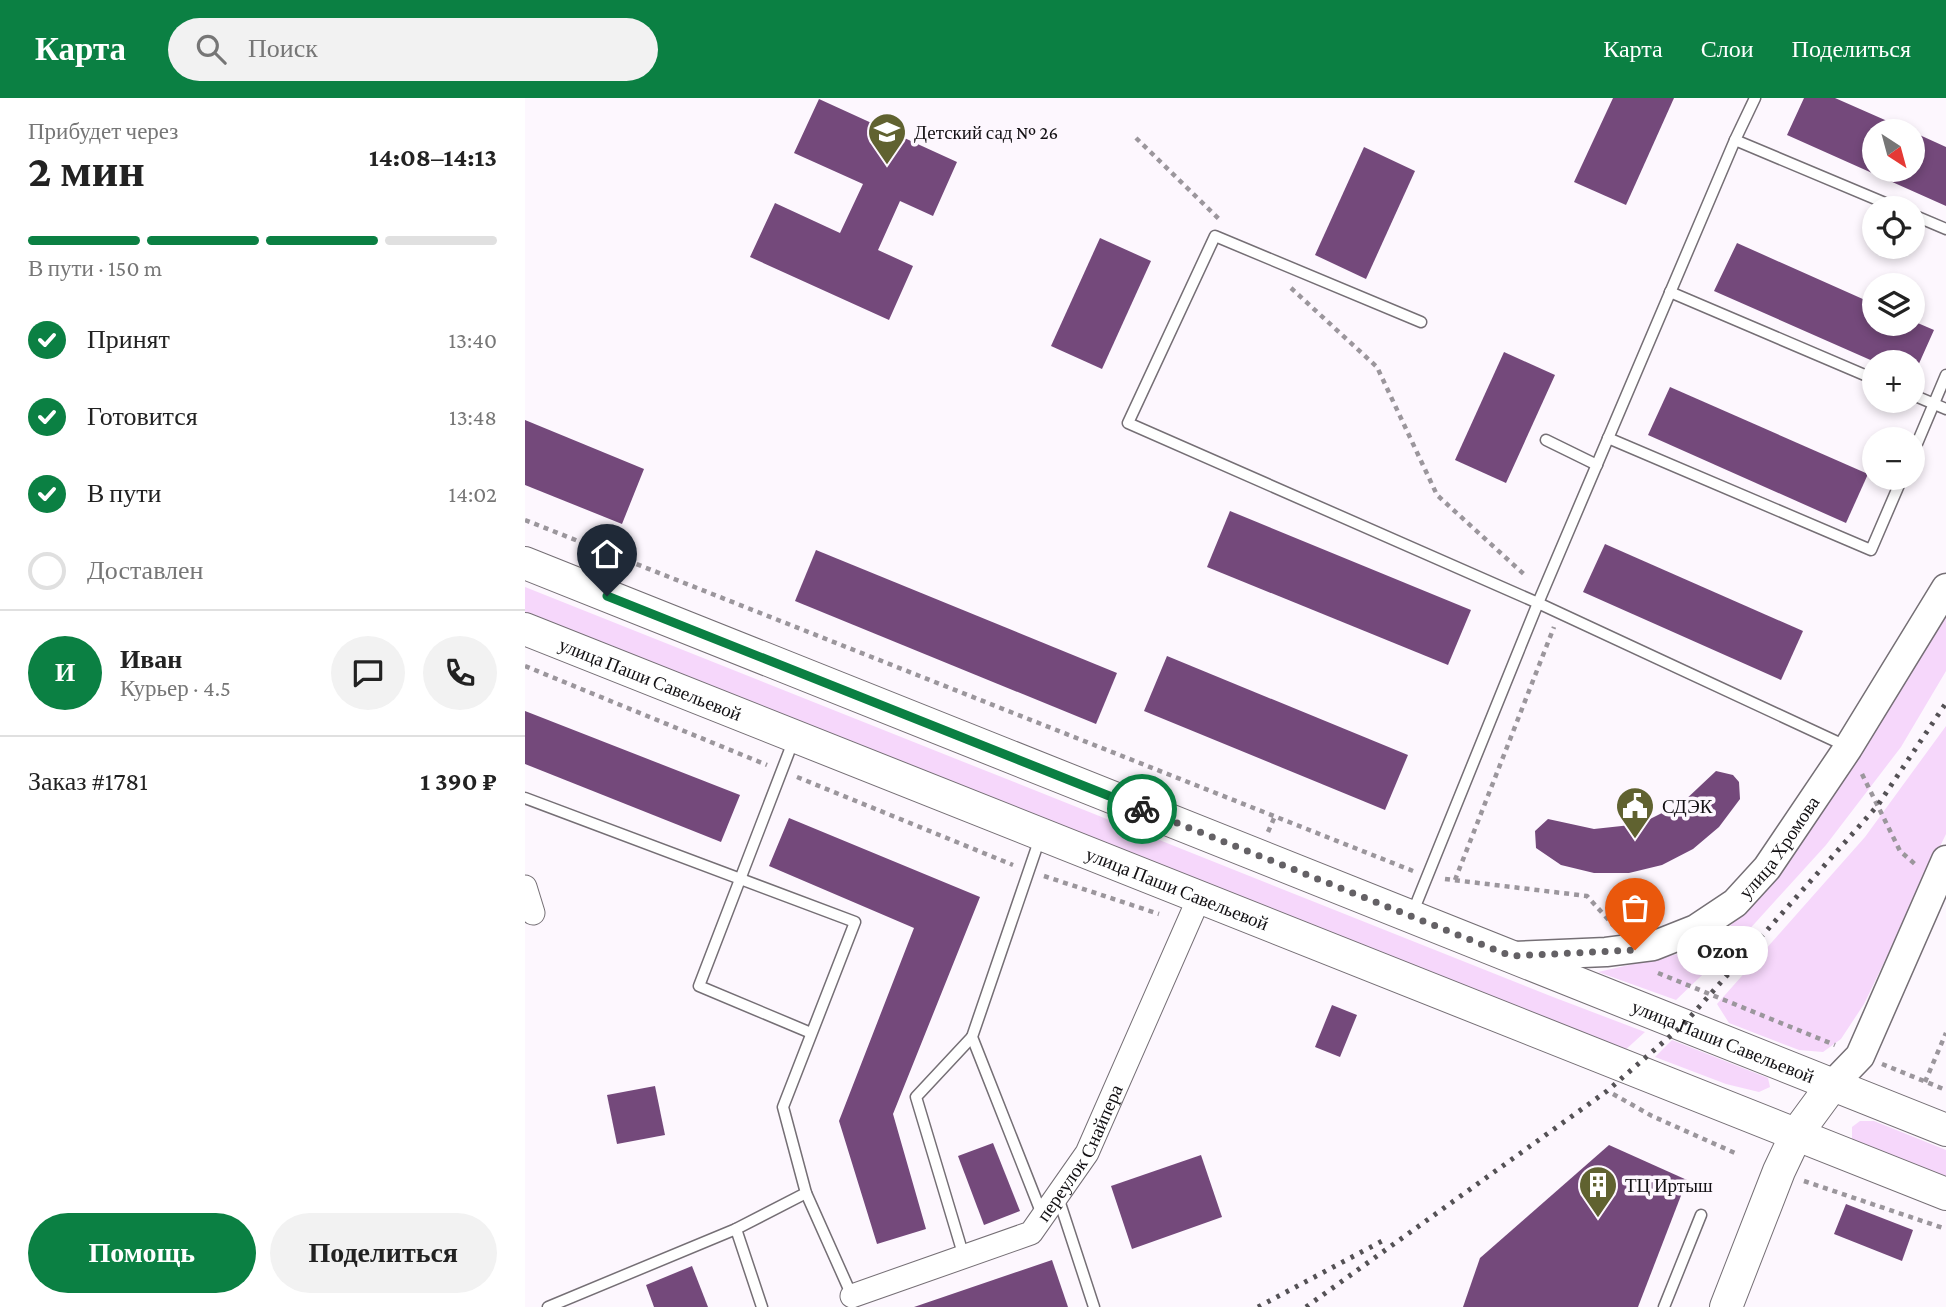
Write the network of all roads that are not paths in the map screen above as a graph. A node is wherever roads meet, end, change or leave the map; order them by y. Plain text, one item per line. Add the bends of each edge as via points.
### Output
1 (1755, 98) edge
2 (1735, 140) junction
3 (1868, 196) edge
4 (1925, 220) edge
5 (1946, 229) edge
6 (1670, 292) junction
7 (1421, 322) dead end
8 (1862, 374) edge
9 (1946, 375) edge
10 (1925, 400) edge
11 (1934, 404) junction
12 (1946, 409) edge
13 (1924, 427) edge
14 (1608, 438) junction
15 (1546, 440) dead end
16 (1597, 465) junction
17 (1897, 490) edge
18 (525, 563) edge
19 (1946, 588) edge
20 (1538, 603) junction
21 (525, 629) edge
22 (795, 736) junction
23 (1848, 748) junction
24 (525, 798) edge
25 (1041, 835) junction
26 (1941, 872) edge
27 (740, 877) junction
28 (525, 887) edge
29 (1194, 911) junction
30 (533, 913) dead end
31 (1411, 916) junction
32 (1511, 956) junction
33 (811, 1033) junction
34 (972, 1037) junction
35 (1833, 1084) junction
36 (1946, 1130) edge
37 (1797, 1133) junction
38 (806, 1193) junction
39 (1946, 1194) edge
40 (1058, 1196) junction
41 (1701, 1215) dead end
42 (1042, 1217) junction
43 (736, 1229) junction
44 (964, 1257) junction
45 (852, 1296) joint
46 (548, 1307) edge
47 (762, 1307) edge
48 (1094, 1307) edge
49 (1664, 1307) edge
50 (1725, 1307) edge

1 - 2 lane
2 - 3 lane
2 - 6 lane
4 - 5 lane
6 - 8 lane
6 - 14 lane
7 - 20 lane via 1215,236 1128,423
9 - 11 lane
10 - 11 lane
11 - 12 lane
11 - 13 lane
14 - 16 lane
14 - 17 lane via 1871,550
15 - 16 lane
16 - 20 lane
18 - 31 main road, улица Паши Савельевой
19 - 23 street, улица Хромова
20 - 23 lane
20 - 31 lane
21 - 22 main road, улица Паши Савельевой
22 - 25 main road, улица Паши Савельевой
22 - 27 lane
23 - 32 street, улица Хромова via 1767,868 1735,903 1696,929 1635,950
24 - 27 lane
25 - 29 main road, улица Паши Савельевой
25 - 34 lane
26 - 35 street via 1860,1056
27 - 33 lane via 699,986
27 - 33 lane via 855,922
28 - 30 street
29 - 37 main road, улица Паши Савельевой
29 - 40 street, переулок Снайпера via 1087,1153
31 - 32 main road, улица Паши Савельевой
32 - 35 main road, улица Паши Савельевой
33 - 38 lane via 783,1107
34 - 42 lane
34 - 44 lane via 916,1097
35 - 36 main road, улица Паши Савельевой
35 - 37 main road
37 - 39 main road, улица Паши Савельевой
37 - 50 main road
38 - 43 lane
38 - 45 lane
40 - 42 street, переулок Снайпера
40 - 48 lane
41 - 49 lane
42 - 44 street, переулок Снайпера via 1031,1233
43 - 46 lane
43 - 47 lane
44 - 45 street, переулок Снайпера

